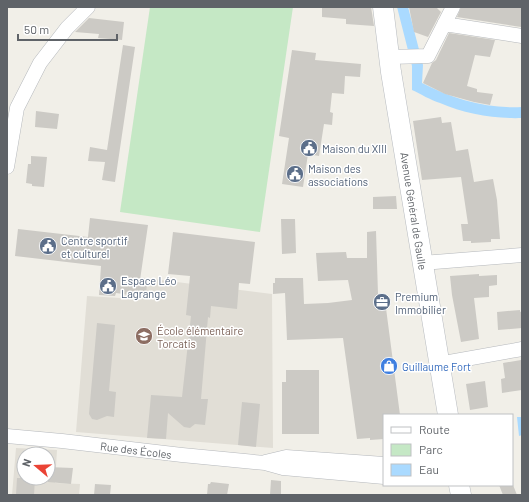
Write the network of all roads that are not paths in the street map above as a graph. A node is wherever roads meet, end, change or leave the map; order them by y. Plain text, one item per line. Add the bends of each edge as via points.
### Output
1 (88, 7) edge
2 (383, 7) edge
3 (453, 7) edge
4 (444, 24) junction
5 (522, 36) edge
6 (389, 57) junction
7 (10, 131) edge
8 (7, 167) edge
9 (522, 255) edge
10 (422, 263) junction
11 (522, 349) edge
12 (438, 364) junction
13 (448, 414) edge
14 (7, 436) edge
15 (265, 463) junction
16 (383, 464) edge
17 (383, 477) edge

1 - 7 street via 67,28 40,63 17,108
2 - 6 main road, Avenue Général de Gaulle
3 - 4 street
4 - 5 street
4 - 6 street via 428,56
6 - 10 main road, Avenue Général de Gaulle
7 - 8 street
9 - 10 street
10 - 12 main road, Avenue Général de Gaulle
11 - 12 street
12 - 13 main road, Avenue Général de Gaulle
14 - 15 street, Rue des Écoles
15 - 16 street, Rue des Écoles via 286,457
15 - 17 street, Rue des Écoles via 283,468

